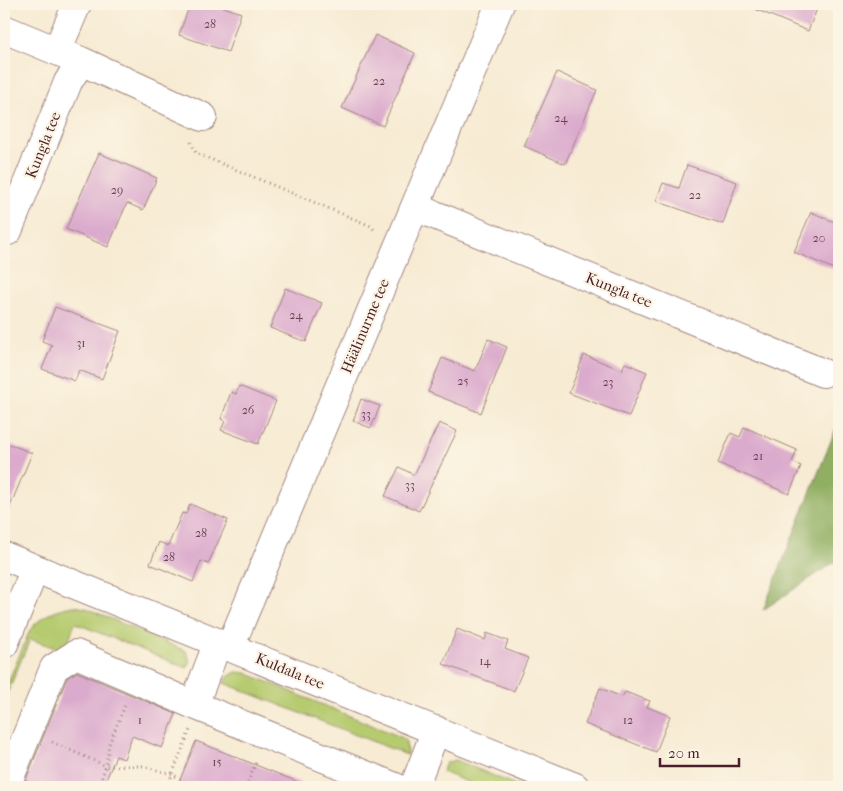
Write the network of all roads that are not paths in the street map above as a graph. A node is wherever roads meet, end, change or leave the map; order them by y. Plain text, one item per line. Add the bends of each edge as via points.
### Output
1 (77, 4) edge
2 (500, 4) edge
3 (4, 29) edge
4 (69, 56) junction
5 (203, 117) road end
6 (415, 207) junction
7 (8, 231) dead end
8 (823, 373) dead end
9 (4, 556) edge
10 (35, 569) junction
11 (4, 644) edge
12 (224, 644) junction
13 (194, 705) junction
14 (436, 730) junction
15 (6, 787) edge
16 (395, 787) edge
17 (414, 787) edge
18 (575, 787) edge

1 - 4 street, Kungla tee
2 - 6 street, Häälinurme tee
3 - 4 street
4 - 5 street
4 - 7 street, Kungla tee via 68,82
6 - 8 street, Kungla tee
6 - 12 street, Häälinurme tee
9 - 10 street, Kuldala tee
10 - 11 street
10 - 12 street, Kuldala tee
12 - 13 street, Häälinurme tee
12 - 14 street, Kuldala tee
13 - 15 street via 76,654 54,668
13 - 16 street
14 - 17 street
14 - 18 street, Kuldala tee

